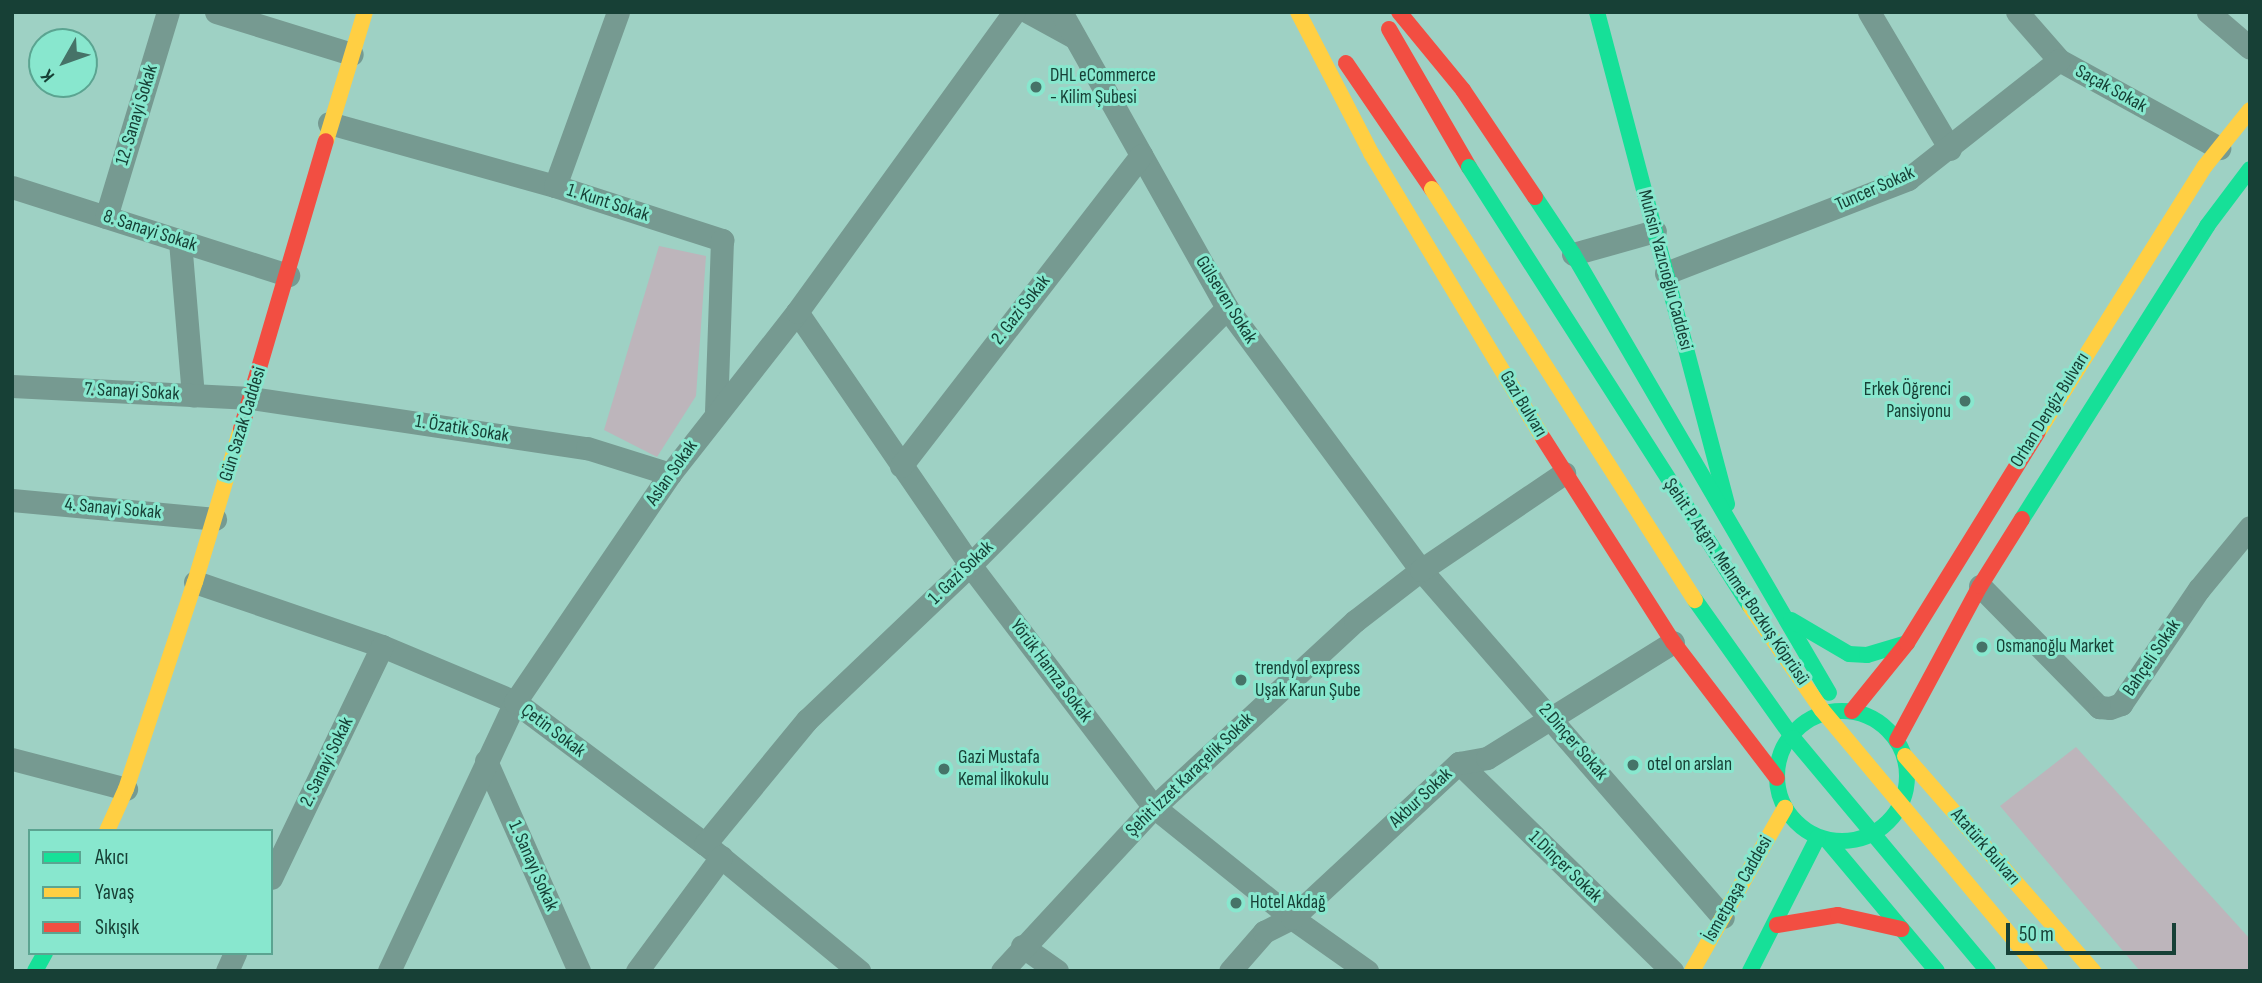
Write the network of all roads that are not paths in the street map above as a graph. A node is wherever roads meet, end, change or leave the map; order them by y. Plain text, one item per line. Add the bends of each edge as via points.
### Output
1 (168, 12) edge
2 (216, 12) edge
3 (365, 12) edge
4 (618, 12) edge
5 (1014, 12) edge
6 (1028, 12) edge
7 (1060, 12) edge
8 (1298, 12) edge
9 (1311, 12) edge
10 (1380, 12) edge
11 (1399, 12) edge
12 (1597, 12) edge
13 (1869, 12) edge
14 (2017, 12) edge
15 (2208, 12) edge
16 (1077, 38) junction
17 (2250, 48) edge
18 (352, 54) junction
19 (2059, 60) junction
20 (2250, 110) edge
21 (329, 123) junction
22 (2219, 148) junction
23 (1950, 149) junction
24 (1141, 155) junction
25 (2250, 169) edge
26 (555, 186) junction
27 (12, 187) edge
28 (106, 218) junction
29 (1655, 231) junction
30 (180, 241) junction
31 (1573, 254) junction
32 (1666, 273) junction
33 (288, 275) junction
34 (1227, 308) junction
35 (797, 312) junction
36 (12, 386) edge
37 (193, 395) junction
38 (251, 398) junction
39 (716, 411) junction
40 (901, 466) junction
41 (1564, 473) junction
42 (670, 474) junction
43 (12, 500) edge
44 (215, 519) junction
45 (2250, 527) edge
46 (1733, 528) junction
47 (970, 565) junction
48 (1421, 569) junction
49 (195, 582) junction
50 (1980, 586) junction
51 (1783, 615) junction
52 (1674, 642) junction
53 (1907, 643) junction
54 (382, 646) junction
55 (1698, 676) junction
56 (515, 702) junction
57 (1845, 711) junction
58 (1552, 718) junction
59 (1897, 740) junction
60 (1905, 756) junction
61 (12, 759) edge
62 (486, 761) junction
63 (1459, 762) junction
64 (1777, 778) junction
65 (126, 789) junction
66 (1154, 807) junction
67 (1785, 808) junction
68 (108, 829) edge
69 (1823, 839) junction
70 (713, 851) junction
71 (273, 874) edge
72 (1723, 917) junction
73 (1292, 918) junction
74 (1777, 925) junction
75 (1901, 929) junction
76 (1022, 946) junction
77 (44, 955) edge
78 (234, 955) edge
79 (851, 968) edge
80 (35, 971) edge
81 (227, 971) edge
82 (388, 971) edge
83 (579, 971) edge
84 (637, 971) edge
85 (1002, 971) edge
86 (1057, 971) edge
87 (1230, 971) edge
88 (1367, 971) edge
89 (1672, 971) edge
90 (1692, 971) edge
91 (1750, 971) edge
92 (1937, 971) edge
93 (1988, 971) edge
94 (2040, 971) edge
95 (2093, 971) edge

1 - 28 street, 12. Sanayi Sokak
2 - 18 street
3 - 18 main road, Gün Sazak Caddesi
4 - 26 street
5 - 35 street, Aslan Sokak
6 - 16 street
7 - 16 street, Gülseven Sokak
8 - 41 main road, Gazi Bulvarı via 1371,153
9 - 93 main road, bridge via 1432,189 1684,584 1785,727
10 - 94 main road, Şehit P. Atğm. Mehmet Bozkuş Köprüsü, bridge via 1469,166 1716,557 1807,688
11 - 31 main road via 1463,90
12 - 29 main road, Muhsin Yazıcıoğlu Caddesi
13 - 23 street
14 - 19 street, Saçak Sokak
15 - 17 street
16 - 24 street, Gülseven Sokak
18 - 21 main road, Gün Sazak Caddesi
19 - 22 street, Saçak Sokak
19 - 23 street, Tuncer Sokak
20 - 22 main road, Orhan Dengiz Bulvarı
21 - 26 street, 1. Kunt Sokak
21 - 33 main road, Gün Sazak Caddesi
22 - 53 main road, Orhan Dengiz Bulvarı via 2146,256
23 - 32 street, Tuncer Sokak via 1908,178
24 - 34 street, Gülseven Sokak
24 - 40 street, 2. Gazi Sokak
25 - 50 main road, Orhan Dengiz Bulvarı via 2207,226
26 - 39 street, 1. Kunt Sokak via 722,240
27 - 28 street, 8. Sanayi Sokak
28 - 30 street, 8. Sanayi Sokak
29 - 31 street
29 - 32 main road, Muhsin Yazıcıoğlu Caddesi
30 - 33 street, 8. Sanayi Sokak
30 - 37 street
31 - 46 main road
32 - 46 main road, Muhsin Yazıcıoğlu Caddesi
33 - 38 main road, Gün Sazak Caddesi
34 - 47 street, 1. Gazi Sokak
34 - 48 street, Gülseven Sokak
35 - 39 street, Aslan Sokak
35 - 40 street, Yörük Hamza Sokak
36 - 37 street, 7. Sanayi Sokak
37 - 38 street, 7. Sanayi Sokak
38 - 42 street, 1. Özatik Sokak via 587,448
38 - 44 main road, Gün Sazak Caddesi
39 - 42 street, Aslan Sokak
40 - 47 street, Yörük Hamza Sokak
41 - 48 street, Şehit İzzet Karaçelik Sokak
41 - 52 main road, Gazi Bulvarı
42 - 56 street, Aslan Sokak
43 - 44 street, 4. Sanayi Sokak
44 - 49 main road, Gün Sazak Caddesi
45 - 50 street, Bahçeli Sokak via 2199,589 2121,704 2110,708 2099,707
46 - 51 main road
47 - 66 street, Yörük Hamza Sokak
47 - 70 street, 1. Gazi Sokak via 807,720
48 - 58 street, 2.Dinçer Sokak
48 - 66 street, Şehit İzzet Karaçelik Sokak via 1355,621
49 - 54 street, Çetin Sokak
49 - 65 main road, Gün Sazak Caddesi
50 - 59 main road, Orhan Dengiz Bulvarı
51 - 53 main road via 1849,654 1867,655
51 - 55 main road via 1786,647 1768,671 1732,687
51 - 57 main road
52 - 55 main road, Gazi Bulvarı
52 - 58 street, Akbur Sokak
53 - 57 main road, Orhan Dengiz Bulvarı
54 - 56 street, Çetin Sokak
54 - 71 street, 2. Sanayi Sokak
55 - 64 main road, Gazi Bulvarı
56 - 62 street, Aslan Sokak
56 - 70 street, Çetin Sokak
57 - 59 main road via 1877,720
57 - 64 main road via 1815,716 1794,731 1781,753
58 - 63 street, Akbur Sokak via 1487,758
58 - 72 street, 2.Dinçer Sokak
59 - 60 main road
60 - 69 main road via 1905,797 1891,821 1855,841
60 - 95 main road, Atatürk Bulvarı
61 - 65 street
62 - 82 street, Aslan Sokak
62 - 83 street, 1. Sanayi Sokak
63 - 73 street, Akbur Sokak
63 - 89 street, 1.Dinçer Sokak
64 - 67 main road
65 - 68 main road, Gün Sazak Caddesi
66 - 73 street, Yörük Hamza Sokak
66 - 76 street, Şehit İzzet Karaçelik Sokak
67 - 69 main road via 1799,825
67 - 72 main road, İsmetpaşa Caddesi
69 - 74 main road
69 - 75 main road
70 - 79 street, Çetin Sokak
70 - 84 street, 1. Gazi Sokak
72 - 90 main road, İsmetpaşa Caddesi
73 - 87 street, Akbur Sokak via 1264,932
73 - 88 street, Yörük Hamza Sokak
74 - 75 main road via 1838,915
74 - 91 main road
75 - 92 main road
76 - 85 street, Şehit İzzet Karaçelik Sokak
76 - 86 street
77 - 80 main road
78 - 81 street

